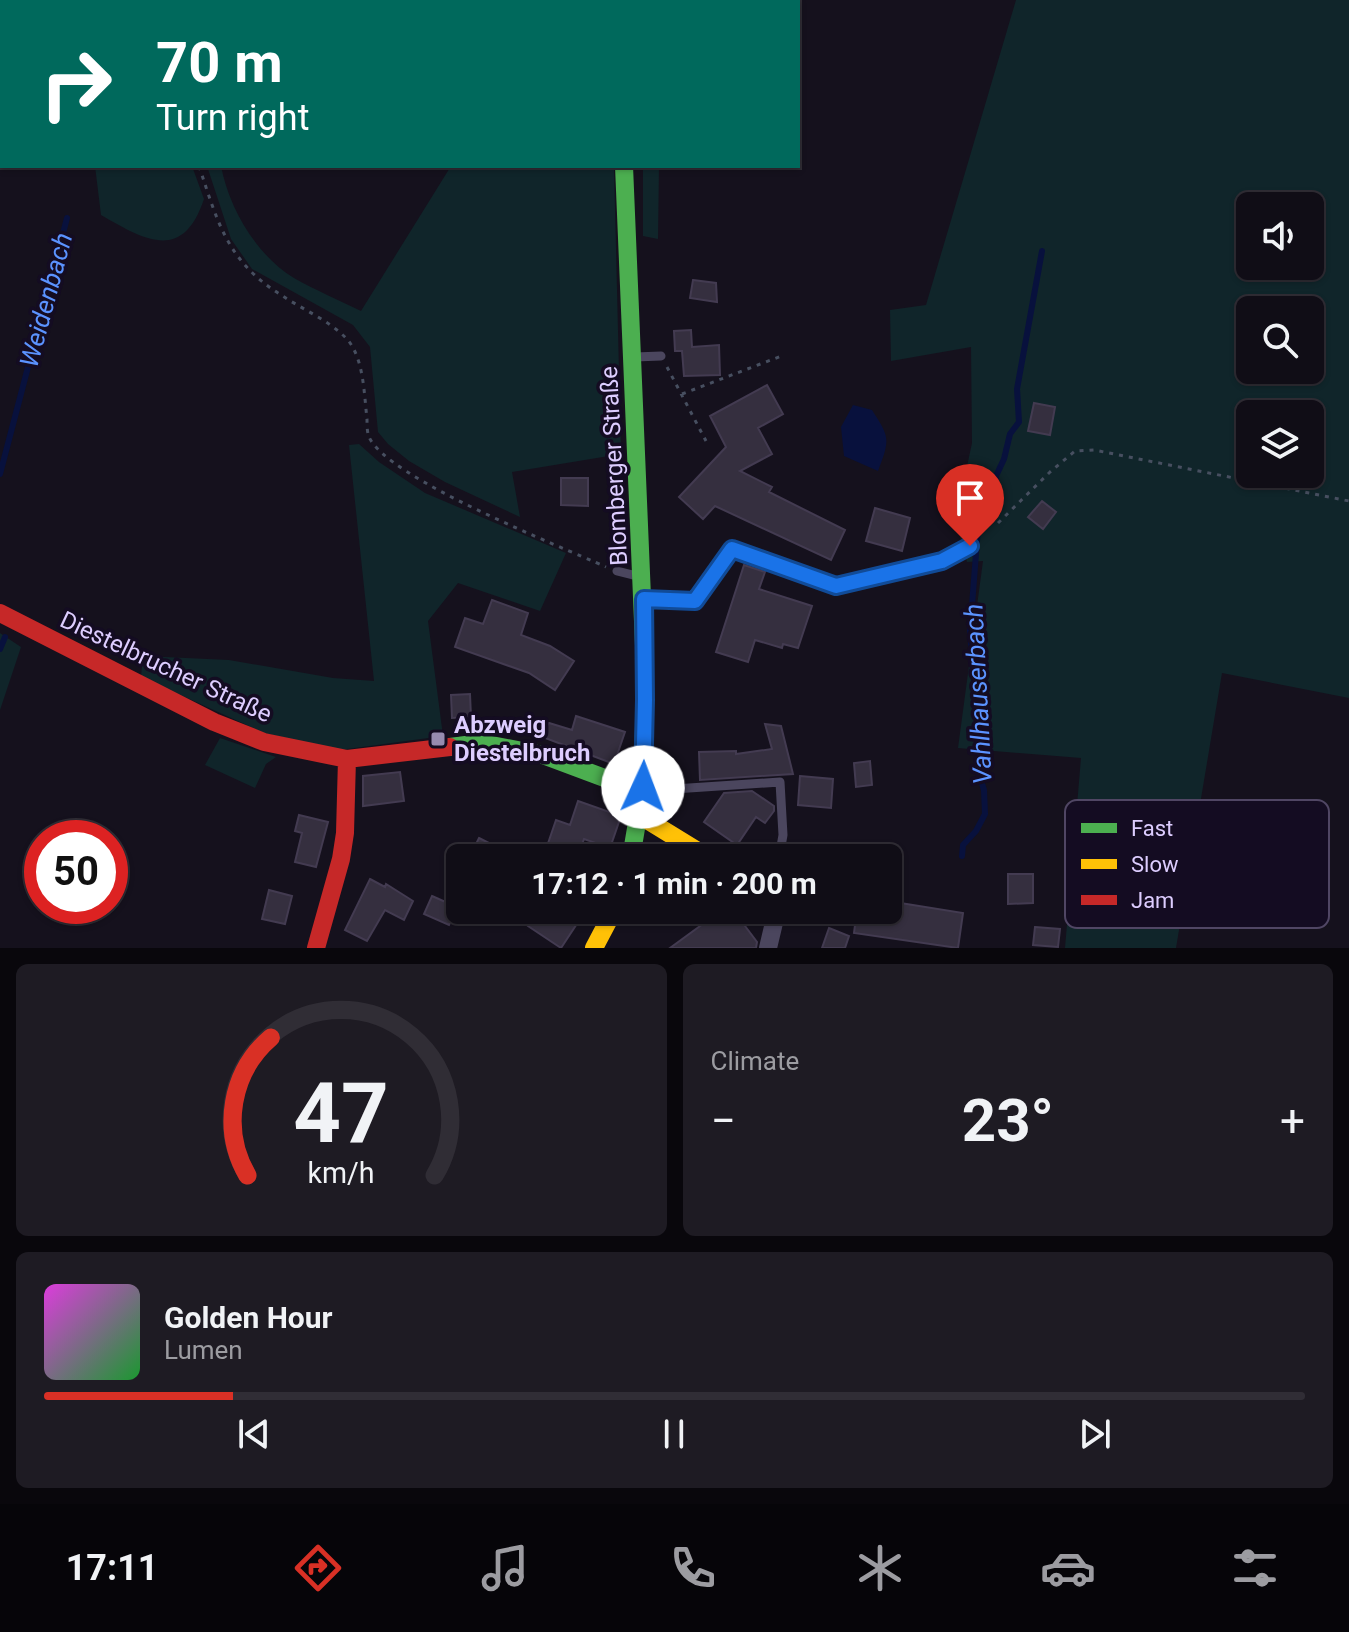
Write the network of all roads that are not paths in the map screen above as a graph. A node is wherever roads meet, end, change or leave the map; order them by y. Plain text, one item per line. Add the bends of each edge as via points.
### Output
1 (624, 168) edge
2 (661, 356) road end
3 (632, 357) junction
4 (970, 546) dead end
5 (617, 571) road end
6 (643, 577) junction
7 (644, 599) junction
8 (0, 613) edge
9 (347, 759) junction
10 (642, 789) junction
11 (639, 815) junction
12 (634, 844) edge
13 (686, 844) edge
14 (781, 844) edge
15 (607, 924) edge
16 (774, 924) edge
17 (316, 948) edge
18 (594, 948) edge
19 (768, 948) edge

1 - 3 street, Blomberger Straße
2 - 3 lane
3 - 6 street, Blomberger Straße
4 - 7 lane via 942,561 836,586 732,549 695,601
5 - 6 lane
6 - 7 street, Blomberger Straße
7 - 10 street, Blomberger Straße
8 - 9 street, Diestelbrucher Straße via 240,733
9 - 10 street, Diestelbrucher Straße via 481,743 543,755
9 - 17 street via 341,859
10 - 11 street, Blomberger Straße
10 - 14 lane via 780,782
11 - 12 street, Blomberger Straße
11 - 13 street
15 - 18 street
16 - 19 street

